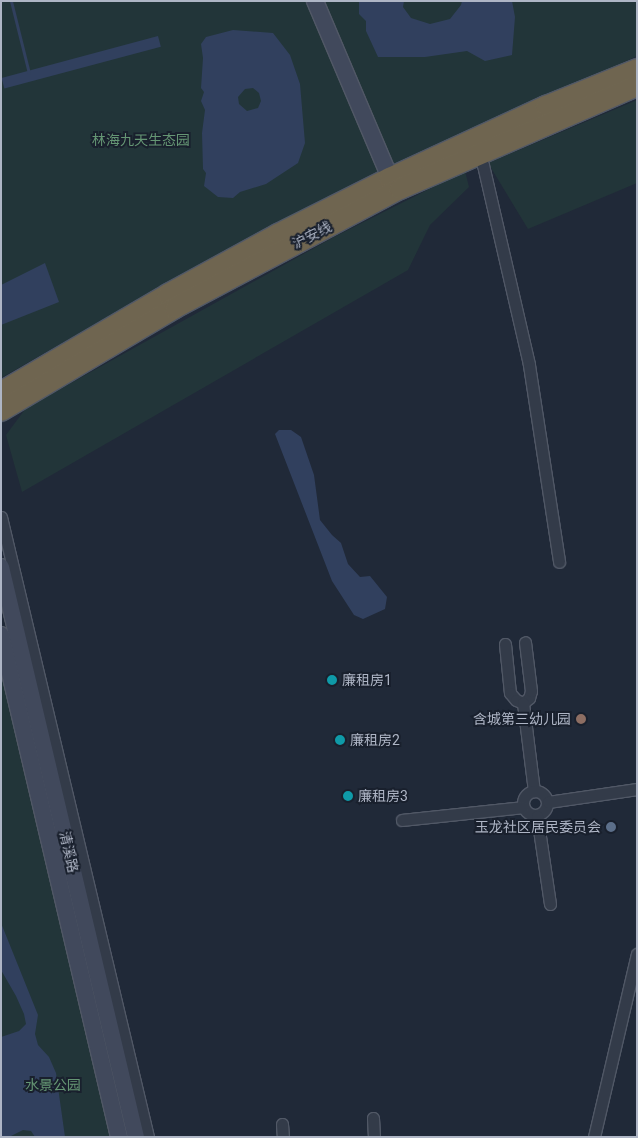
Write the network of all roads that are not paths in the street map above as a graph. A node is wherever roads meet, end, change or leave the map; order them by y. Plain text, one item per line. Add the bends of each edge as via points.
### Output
1 (315, 1) edge
2 (637, 69) edge
3 (637, 86) edge
4 (475, 147) junction
5 (390, 178) junction
6 (1, 392) edge
7 (1, 410) edge
8 (1, 516) edge
9 (559, 562) dead end
10 (1, 567) edge
11 (1, 635) edge
12 (525, 642) dead end
13 (505, 644) dead end
14 (523, 703) junction
15 (637, 789) edge
16 (534, 791) junction
17 (548, 802) junction
18 (523, 807) junction
19 (536, 816) junction
20 (402, 820) dead end
21 (550, 904) dead end
22 (637, 954) edge
23 (125, 1090) junction
24 (109, 1094) junction
25 (372, 1118) dead end
26 (282, 1124) dead end
27 (119, 1137) edge
28 (136, 1137) edge
29 (148, 1137) edge
30 (283, 1137) edge
31 (374, 1137) edge
32 (594, 1137) edge

1 - 5 main road
2 - 4 highway, 沪安线 via 546,106
3 - 4 highway, 沪安线
4 - 5 highway, 沪安线
4 - 7 highway, 沪安线 via 175,308
4 - 9 street via 483,165 529,365
5 - 6 highway, 沪安线 via 176,290
8 - 29 street
10 - 23 main road, 清溪路
11 - 24 main road, 清溪路
12 - 14 street via 531,691
13 - 14 street via 510,693
14 - 16 street
15 - 17 street
16 - 17 street via 544,795
16 - 18 street via 526,795
17 - 19 street via 544,813
18 - 19 street via 528,814
18 - 20 street
19 - 21 street
22 - 32 street
23 - 24 main road
23 - 28 main road, 清溪路
24 - 27 main road, 清溪路
25 - 31 street
26 - 30 street

